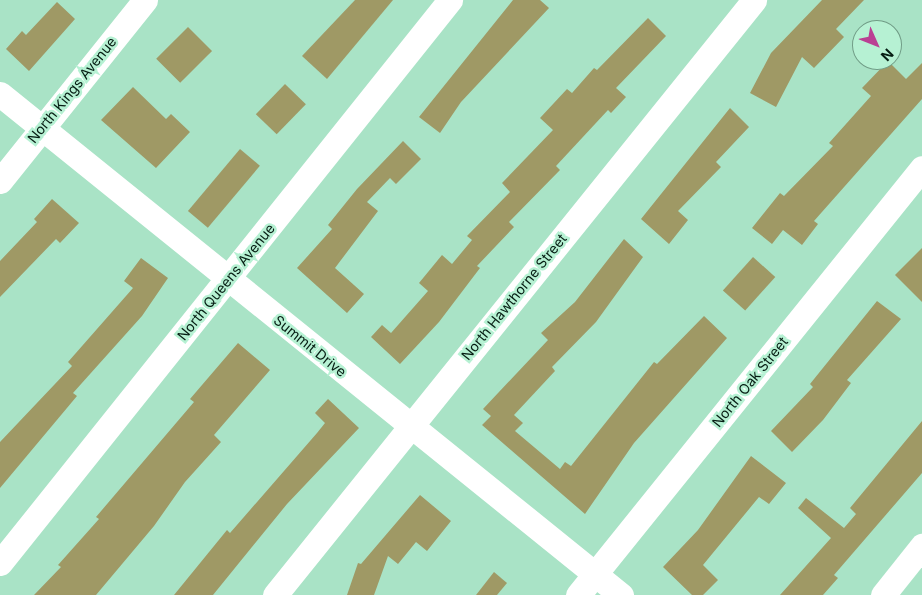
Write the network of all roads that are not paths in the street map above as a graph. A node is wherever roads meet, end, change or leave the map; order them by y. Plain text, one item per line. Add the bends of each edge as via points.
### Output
1 (145, 0) edge
2 (450, 0) edge
3 (754, 0) edge
4 (0, 94) edge
5 (43, 127) junction
6 (922, 168) edge
7 (0, 181) edge
8 (227, 280) junction
9 (410, 426) junction
10 (922, 546) edge
11 (0, 562) edge
12 (595, 574) junction
13 (275, 595) edge
14 (578, 595) edge
15 (621, 595) edge
16 (883, 595) edge

1 - 5 street, North Kings Avenue
2 - 8 street, North Queens Avenue
3 - 9 street, North Hawthorne Street
4 - 5 street, Summit Drive
5 - 7 street, North Kings Avenue
5 - 8 street, Summit Drive
6 - 12 street, North Oak Street
8 - 9 street, Summit Drive
8 - 11 street, North Queens Avenue
9 - 12 street, Summit Drive
9 - 13 street, North Hawthorne Street
10 - 16 street
12 - 14 street, North Oak Street
12 - 15 street, Summit Drive

